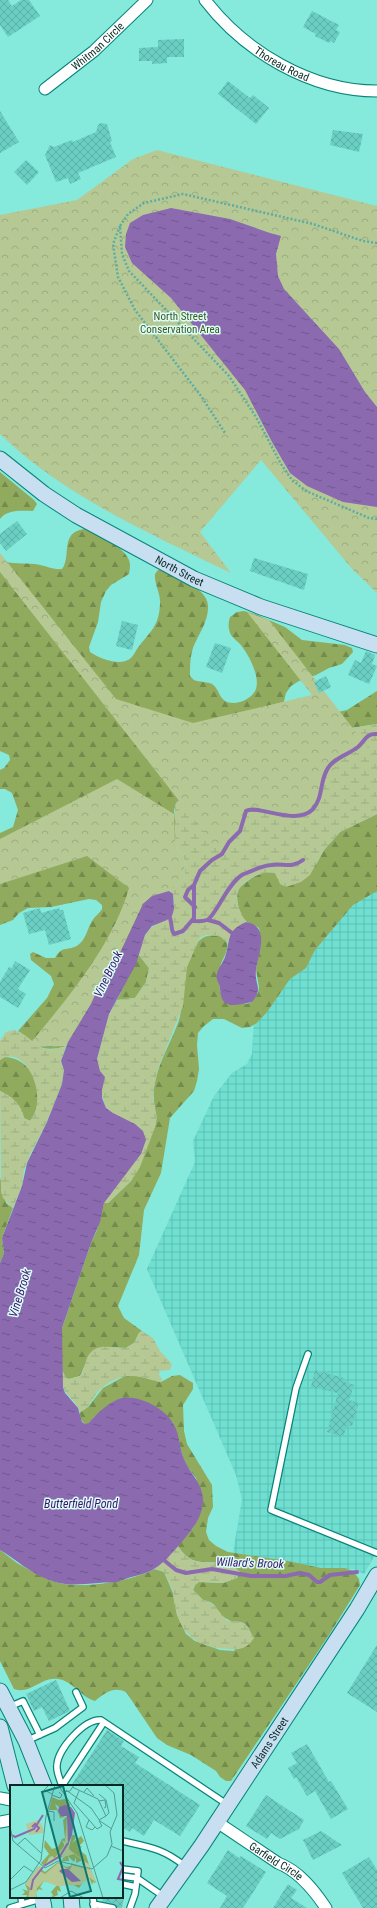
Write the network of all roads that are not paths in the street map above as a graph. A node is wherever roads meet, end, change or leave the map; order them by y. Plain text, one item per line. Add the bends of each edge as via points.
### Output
1 (147, 0) edge
2 (205, 0) edge
3 (45, 89) dead end
4 (377, 91) edge
5 (0, 458) edge
6 (377, 645) edge
7 (308, 1354) dead end
8 (377, 1553) edge
9 (377, 1575) edge
10 (0, 1691) edge
11 (76, 1692) dead end
12 (9, 1707) junction
13 (104, 1722) junction
14 (2, 1732) edge
15 (40, 1735) junction
16 (26, 1741) junction
17 (0, 1757) edge
18 (15, 1785) edge
19 (44, 1785) edge
20 (62, 1785) edge
21 (63, 1785) edge
22 (0, 1798) edge
23 (10, 1800) edge
24 (229, 1805) junction
25 (10, 1820) edge
26 (0, 1822) edge
27 (217, 1822) junction
28 (123, 1841) edge
29 (187, 1867) junction
30 (123, 1869) edge
31 (123, 1876) edge
32 (137, 1878) junction
33 (123, 1884) edge
34 (136, 1887) junction
35 (21, 1898) edge
36 (70, 1898) edge
37 (43, 1901) edge
38 (161, 1903) edge
39 (22, 1904) junction
40 (93, 1906) edge
41 (11, 1908) edge
42 (72, 1908) edge
43 (113, 1908) edge
44 (130, 1908) edge
45 (326, 1908) edge

1 - 3 street, Whitman Circle via 104,42
2 - 4 street, Thoreau Road via 230,29 259,51 291,70 335,86
5 - 6 main road, North Street via 70,511 183,573 262,607
7 - 8 lane via 296,1388 271,1510
9 - 24 main road, Adams Street
10 - 12 main road
11 - 15 lane via 83,1707 55,1728
12 - 15 lane via 23,1701
12 - 16 main road
13 - 20 lane via 96,1720 88,1723 67,1744 57,1762
13 - 21 lane
13 - 24 lane
14 - 17 street
14 - 18 main road
15 - 16 lane
16 - 19 main road
22 - 23 street
24 - 27 main road, Adams Street
25 - 26 street
27 - 29 main road, Adams Street
27 - 45 street, Garfield Circle via 278,1863 289,1867 314,1890
28 - 29 lane via 160,1850
29 - 38 main road, Adams Street
30 - 32 lane via 138,1872
31 - 32 lane
32 - 34 lane
32 - 38 lane
33 - 34 lane
34 - 44 lane
35 - 39 lane
36 - 42 main road
37 - 39 lane
39 - 41 lane
40 - 43 lane

